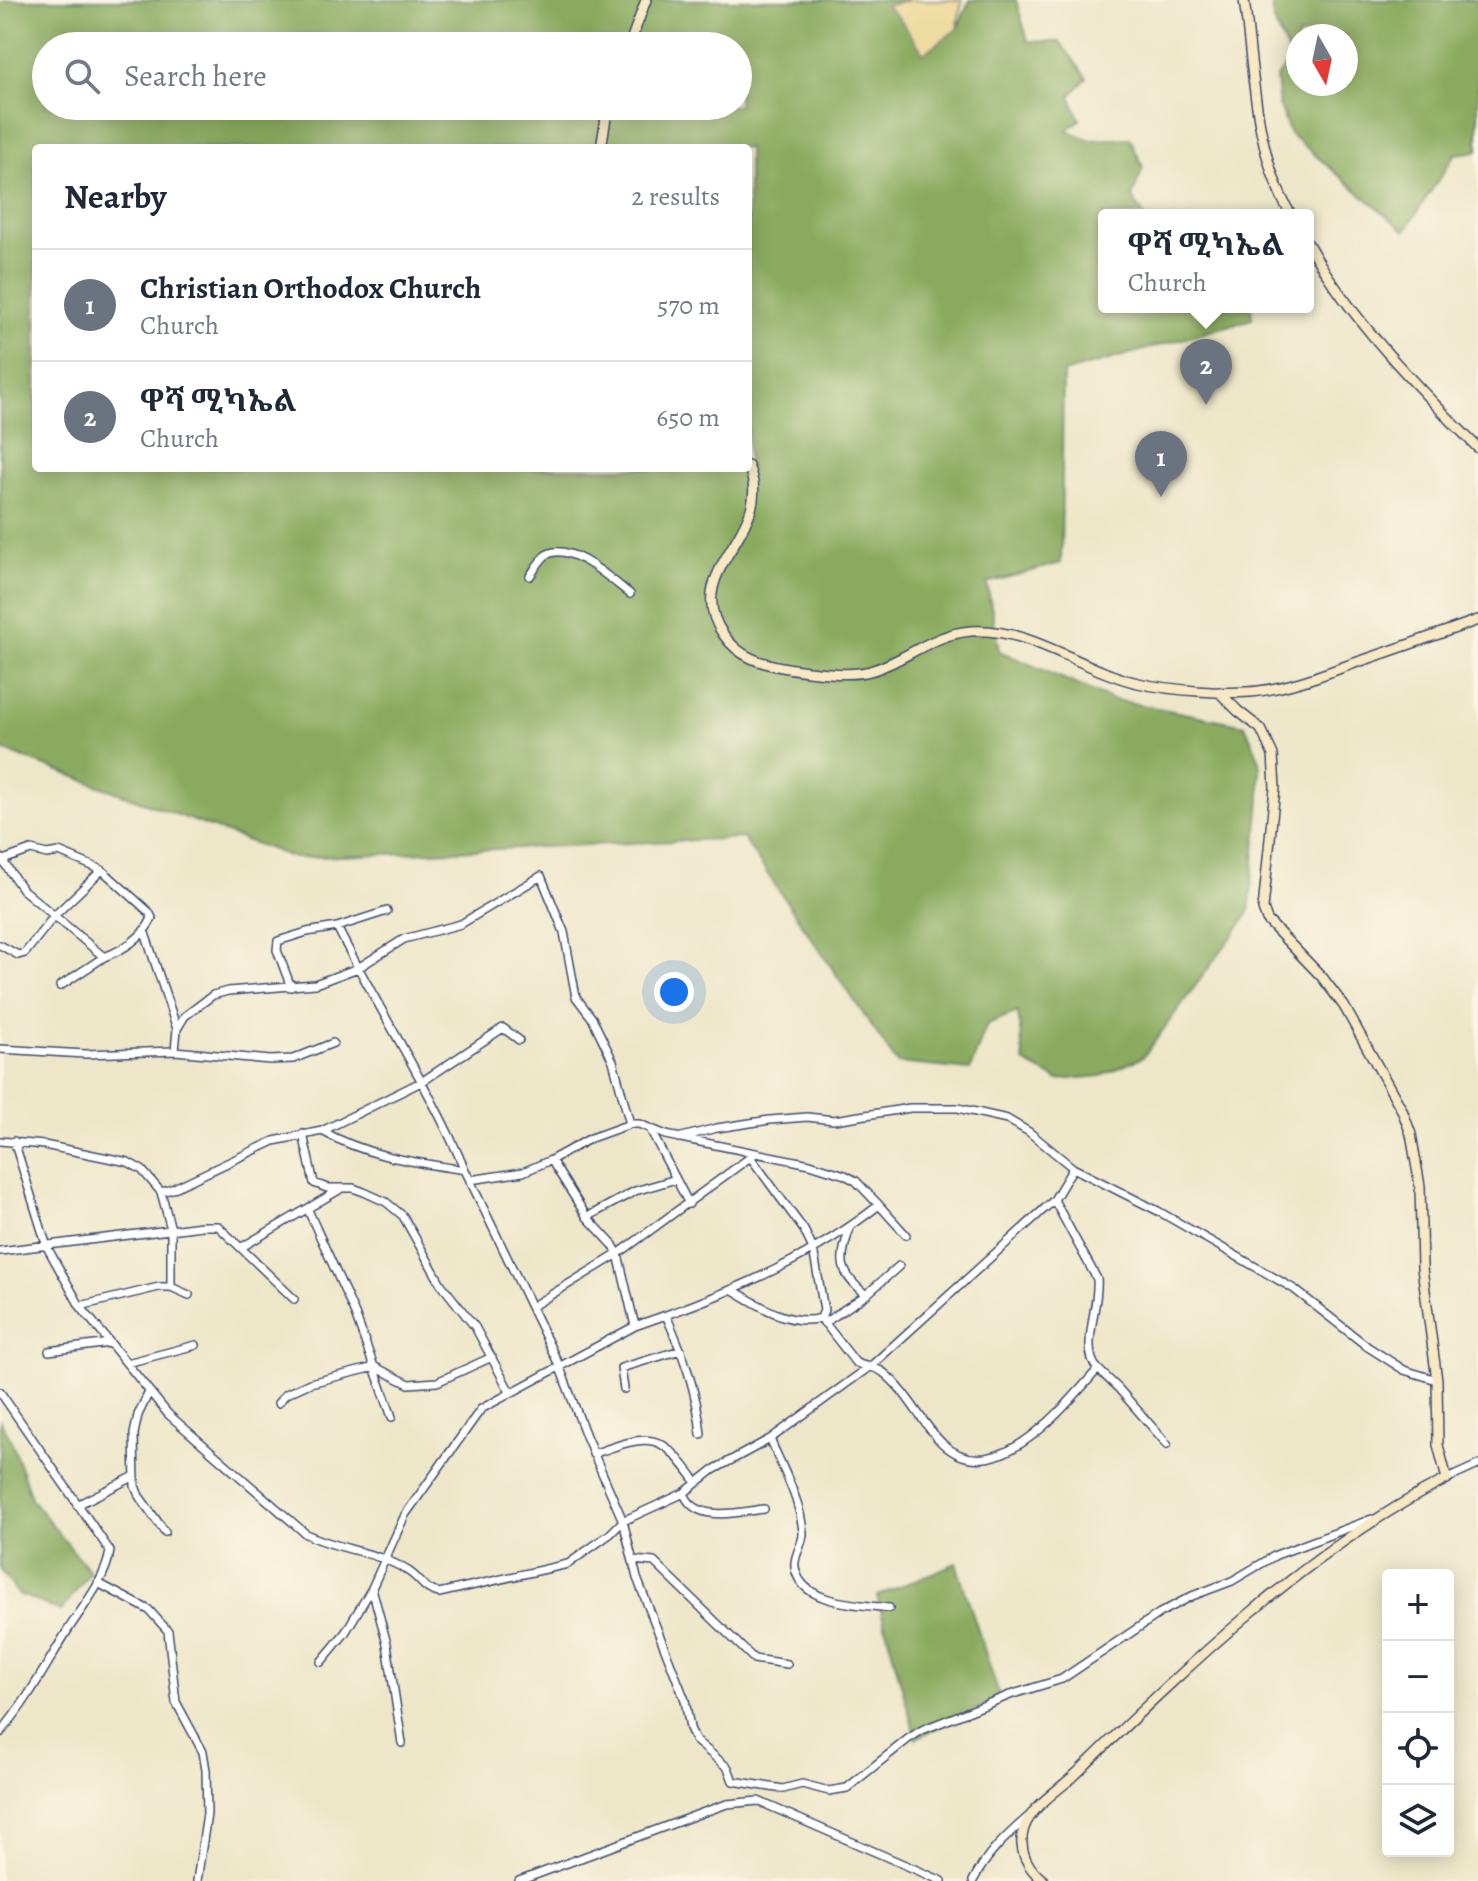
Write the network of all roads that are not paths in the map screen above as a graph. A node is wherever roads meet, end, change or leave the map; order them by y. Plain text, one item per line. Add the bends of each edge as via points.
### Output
1 (646, 0) edge
2 (1244, 0) edge
3 (634, 32) edge
4 (606, 120) edge
5 (602, 144) edge
6 (1288, 209) edge
7 (1314, 252) edge
8 (1478, 448) edge
9 (750, 472) edge
10 (530, 576) dead end
11 (630, 594) dead end
12 (1478, 620) edge
13 (1219, 692) junction
14 (1, 859) edge
15 (102, 870) junction
16 (387, 911) dead end
17 (54, 916) junction
18 (337, 927) junction
19 (144, 930) junction
20 (0, 945) edge
21 (104, 957) junction
22 (358, 968) junction
23 (60, 986) dead end
24 (291, 987) junction
25 (177, 1029) junction
26 (519, 1040) dead end
27 (333, 1043) dead end
28 (0, 1049) edge
29 (175, 1051) junction
30 (423, 1081) junction
31 (630, 1124) junction
32 (650, 1129) junction
33 (322, 1131) junction
34 (303, 1134) junction
35 (678, 1138) junction
36 (0, 1141) edge
37 (14, 1141) junction
38 (754, 1156) junction
39 (551, 1160) junction
40 (1073, 1168) junction
41 (465, 1170) junction
42 (676, 1179) junction
43 (470, 1180) junction
44 (341, 1188) junction
45 (161, 1192) junction
46 (1054, 1200) junction
47 (689, 1204) junction
48 (879, 1205) junction
49 (308, 1210) junction
50 (587, 1217) junction
51 (850, 1228) junction
52 (171, 1229) junction
53 (906, 1235) dead end
54 (47, 1247) junction
55 (242, 1247) junction
56 (813, 1249) junction
57 (0, 1251) edge
58 (618, 1254) junction
59 (899, 1266) dead end
60 (171, 1287) junction
61 (733, 1290) junction
62 (189, 1295) dead end
63 (866, 1295) junction
64 (294, 1299) dead end
65 (80, 1306) junction
66 (531, 1307) junction
67 (666, 1315) junction
68 (822, 1321) junction
69 (635, 1326) junction
70 (110, 1343) junction
71 (196, 1345) dead end
72 (681, 1350) junction
73 (49, 1351) dead end
74 (492, 1357) junction
75 (127, 1363) junction
76 (559, 1365) junction
77 (872, 1365) junction
78 (375, 1367) junction
79 (1098, 1369) junction
80 (1437, 1380) junction
81 (624, 1389) dead end
82 (0, 1392) edge
83 (149, 1392) junction
84 (510, 1392) junction
85 (278, 1403) dead end
86 (392, 1417) dead end
87 (701, 1434) dead end
88 (770, 1439) junction
89 (1167, 1444) dead end
90 (593, 1454) junction
91 (1478, 1465) edge
92 (135, 1476) junction
93 (1447, 1479) junction
94 (697, 1483) junction
95 (684, 1493) junction
96 (77, 1505) junction
97 (764, 1509) dead end
98 (1380, 1517) junction
99 (623, 1521) junction
100 (165, 1532) dead end
101 (386, 1558) junction
102 (633, 1560) junction
103 (98, 1583) junction
104 (372, 1588) junction
105 (889, 1608) dead end
106 (321, 1662) dead end
107 (787, 1664) dead end
108 (0, 1733) edge
109 (402, 1743) dead end
110 (1035, 1811) junction
111 (197, 1881) edge
112 (519, 1881) edge
113 (942, 1881) edge
114 (973, 1881) edge
115 (1044, 1881) edge

1 - 3 main road
2 - 6 main road via 1271,174
4 - 5 main road
7 - 8 main road via 1410,379
9 - 13 main road via 754,503 713,579 712,596 723,634 751,658 852,674 885,666 950,635 1001,632 1138,683
10 - 11 street via 545,556 567,551
12 - 13 main road via 1301,682 1257,692
13 - 80 main road via 1261,729 1273,755 1275,788 1263,909 1267,920 1344,1006 1411,1134
14 - 15 street via 31,850 59,852
14 - 17 street via 22,889
15 - 17 street
15 - 19 street via 149,912 152,918
16 - 18 street
17 - 20 street via 25,953 18,955
17 - 21 street
18 - 22 street
18 - 24 street via 278,941
19 - 21 street
19 - 25 street
21 - 23 street
22 - 24 street
22 - 30 street
22 - 31 street via 404,939 461,924 541,876 564,932 576,997 613,1061
24 - 25 street via 213,995
25 - 29 street
26 - 30 street via 503,1028
27 - 29 street via 293,1059
28 - 29 street via 85,1054
30 - 33 street
30 - 41 street
31 - 32 street
31 - 39 street
32 - 35 street
32 - 42 street
33 - 34 street
33 - 41 street via 380,1156
34 - 44 street via 314,1183
34 - 45 street via 251,1150
35 - 38 street
35 - 40 street via 770,1120 834,1120 935,1106 1007,1119
36 - 37 street
37 - 45 street via 128,1162
37 - 54 street
38 - 47 street
38 - 48 street via 845,1175
38 - 56 street
39 - 43 street via 523,1172
39 - 50 street
40 - 46 street
40 - 80 street via 1294,1289 1404,1370
41 - 43 street
42 - 47 street
42 - 50 street via 635,1191
43 - 66 street
44 - 49 street
44 - 74 street via 375,1197 403,1216 441,1284
45 - 52 street
46 - 77 street
46 - 79 street via 1097,1279 1089,1353
47 - 58 street
48 - 51 street
48 - 53 street
49 - 55 street
49 - 78 street
50 - 58 street
51 - 56 street
51 - 63 street via 842,1267
52 - 54 street
52 - 55 street via 218,1226
52 - 60 street
54 - 57 street
54 - 65 street
55 - 64 street
56 - 61 street
56 - 68 street
58 - 66 street
58 - 69 street
59 - 63 street
60 - 62 street
60 - 65 street
61 - 67 street
61 - 68 street via 777,1314
63 - 68 street
65 - 70 street
66 - 76 street
67 - 69 street
67 - 72 street
68 - 77 street via 855,1362
69 - 76 street
70 - 73 street
70 - 75 street
71 - 75 street
72 - 81 street via 621,1368
72 - 87 street
74 - 78 street via 437,1382 409,1384
74 - 84 street
75 - 83 street
76 - 84 street
76 - 90 street
77 - 79 street via 903,1392 942,1443 971,1458 1000,1455 1039,1431
77 - 88 street
78 - 85 street via 310,1383
78 - 86 street
79 - 89 street
80 - 93 main road via 1438,1445
82 - 96 street
83 - 92 street via 134,1434
83 - 101 street via 184,1430 293,1525 322,1542
84 - 101 street via 481,1409 453,1446 405,1515
88 - 94 street
88 - 105 street via 800,1508 798,1577 824,1600
90 - 94 street via 626,1442 659,1441 678,1456
90 - 99 street
91 - 93 street
92 - 96 street
92 - 100 street via 139,1496
93 - 98 main road
94 - 95 street
95 - 97 street via 691,1504 712,1513
95 - 99 street
96 - 103 street via 110,1551
98 - 102 street via 1276,1555 1232,1581 1192,1596 1062,1679 922,1730 858,1781 829,1791 802,1784 783,1789 733,1781 728,1768 695,1740
98 - 110 main road via 1271,1596
99 - 101 street via 568,1564 439,1593 426,1590 414,1575
99 - 102 street
101 - 104 street
102 - 107 street via 654,1562 754,1659
103 - 108 street
103 - 111 street via 149,1610 168,1631 176,1702 203,1752 206,1770 207,1814
104 - 106 street
104 - 109 street via 387,1644
110 - 114 street via 982,1863
110 - 115 main road via 1024,1829 1023,1849 1032,1872
112 - 113 street via 727,1804 758,1801

